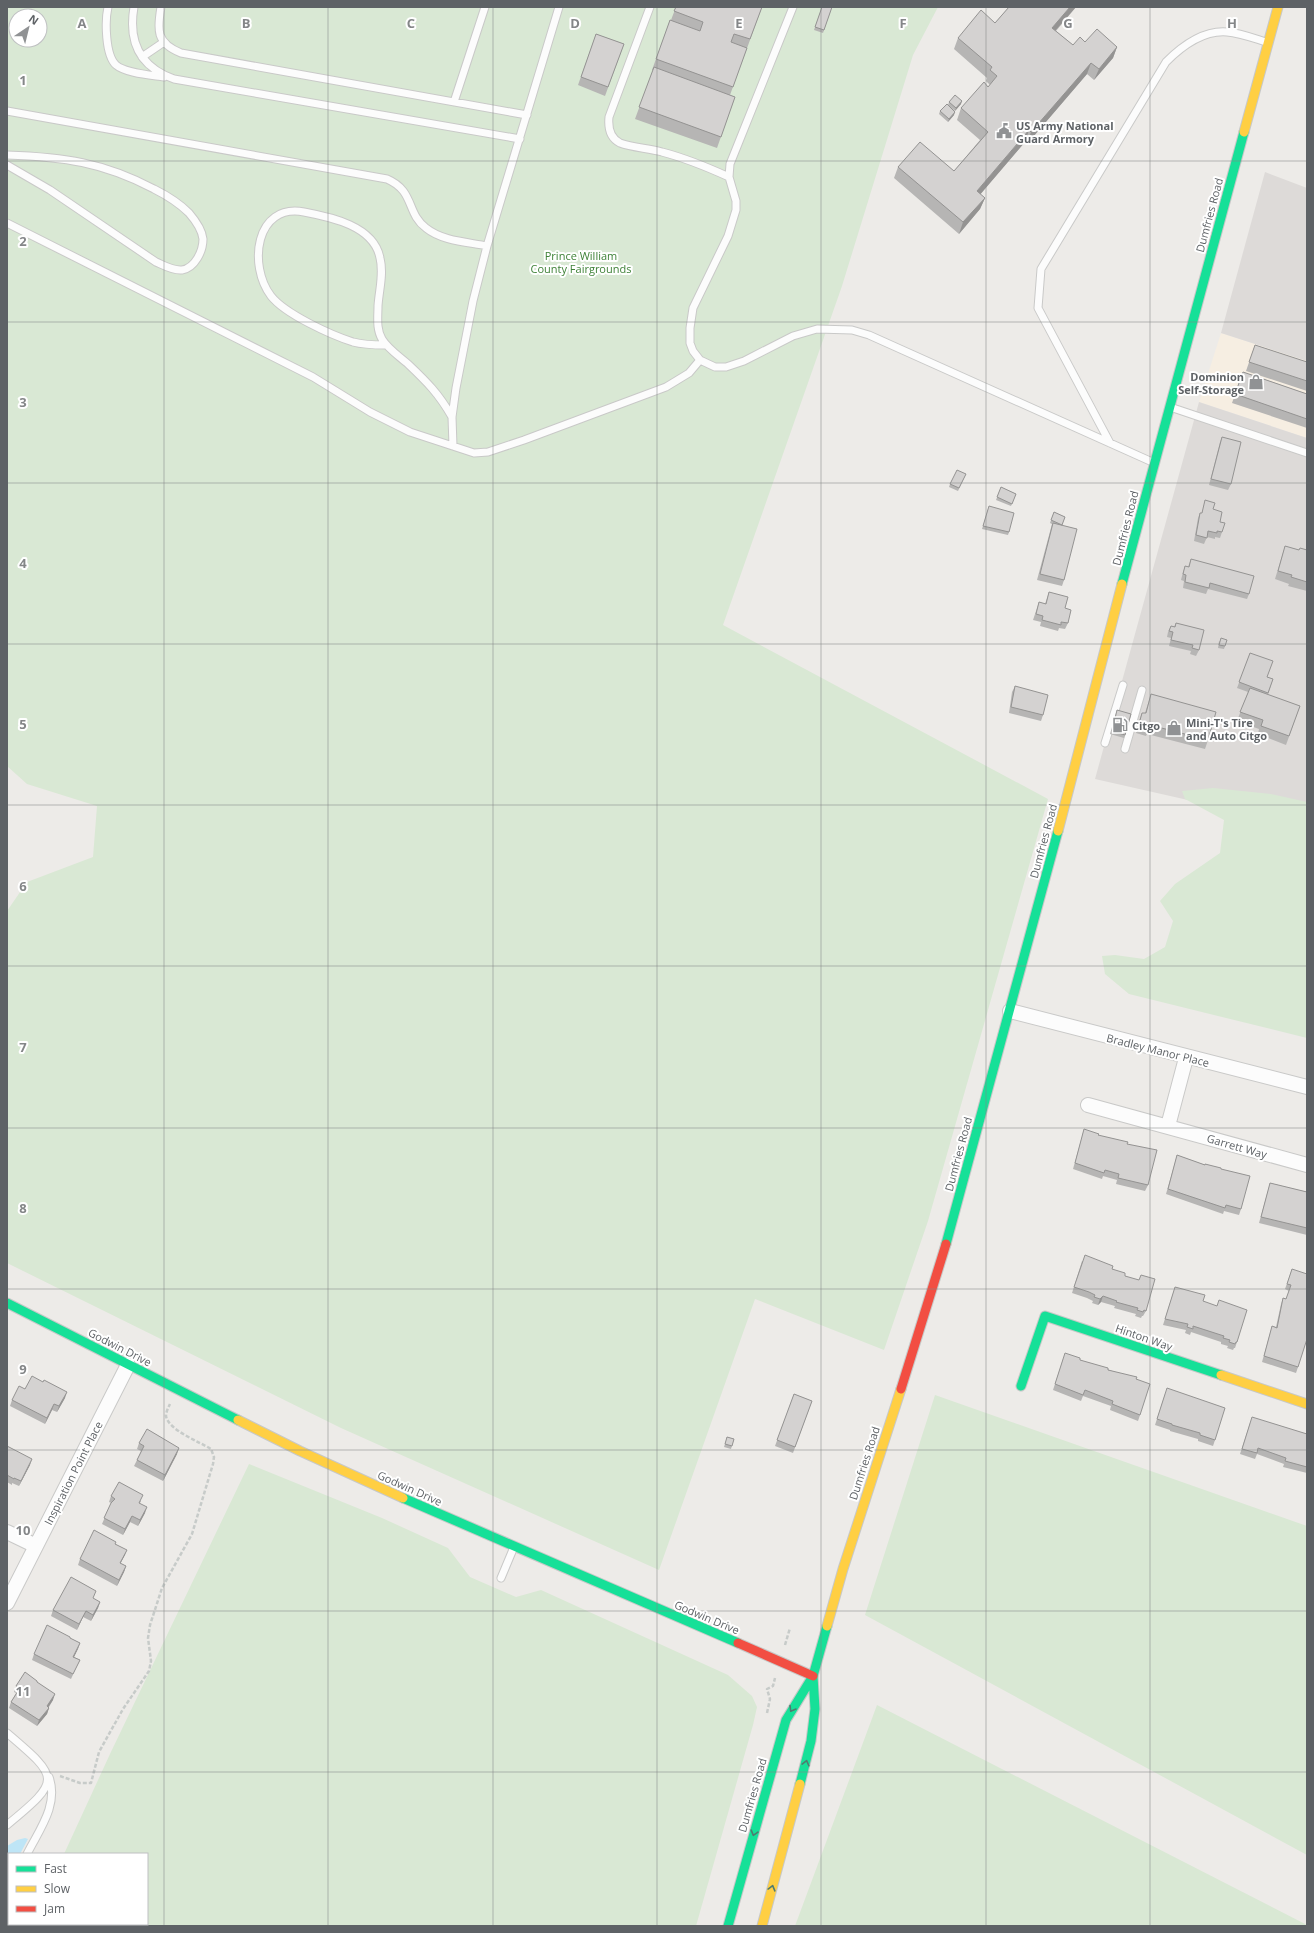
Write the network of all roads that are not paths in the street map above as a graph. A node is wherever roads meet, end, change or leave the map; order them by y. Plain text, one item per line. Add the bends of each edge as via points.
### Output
1 (108, 7) edge
2 (134, 7) edge
3 (161, 7) edge
4 (485, 7) edge
5 (559, 7) edge
6 (650, 7) edge
7 (793, 7) edge
8 (1278, 7) edge
9 (164, 42) junction
10 (1268, 43) junction
11 (142, 57) junction
12 (174, 79) junction
13 (454, 102) junction
14 (7, 111) edge
15 (527, 115) junction
16 (520, 139) junction
17 (7, 155) edge
18 (7, 165) edge
19 (728, 177) junction
20 (7, 223) edge
21 (487, 246) junction
22 (386, 345) junction
23 (700, 360) junction
24 (1170, 407) junction
25 (452, 417) junction
26 (1110, 443) junction
27 (453, 446) junction
28 (1307, 453) edge
29 (1154, 463) junction
30 (1123, 685) dead end
31 (1142, 690) dead end
32 (1105, 744) dead end
33 (1125, 749) dead end
34 (1010, 1011) junction
35 (1186, 1058) junction
36 (1307, 1087) edge
37 (1088, 1105) dead end
38 (1168, 1126) junction
39 (1307, 1165) edge
40 (7, 1303) edge
41 (128, 1364) junction
42 (1021, 1386) dead end
43 (1307, 1404) edge
44 (7, 1532) edge
45 (36, 1546) junction
46 (514, 1547) junction
47 (501, 1578) dead end
48 (7, 1604) edge
49 (813, 1676) junction
50 (7, 1733) edge
51 (47, 1772) junction
52 (7, 1825) edge
53 (27, 1853) edge
54 (728, 1926) edge
55 (762, 1926) edge

1 - 12 lane via 106,32 109,51 115,64 124,70
2 - 11 lane via 132,32
3 - 9 lane via 158,27
4 - 13 lane
5 - 15 lane
6 - 19 lane via 609,117 608,126 612,135 620,143 675,156
7 - 19 lane via 730,164
8 - 10 main road, Dumfries Road
9 - 11 lane
9 - 13 lane via 181,54
10 - 24 main road, Dumfries Road
10 - 26 lane via 1242,34 1225,32 1207,36 1181,47 1166,62 1041,269 1038,308
11 - 12 lane via 153,69
12 - 16 lane
13 - 15 lane
14 - 21 lane via 387,179 404,190 414,215 424,228 441,237
15 - 16 lane
16 - 21 lane
17 - 18 lane via 72,159 101,166 142,182 188,212 199,226 203,239 200,254 192,264 182,270 169,268
19 - 23 lane via 736,201 736,210 728,236 693,308 690,343
20 - 27 lane via 313,377 370,412 410,432
21 - 25 lane via 472,308
22 - 22 lane via 377,324 382,277 380,257 375,244 353,226 327,216 297,211 277,215 261,236 258,252 258,267 263,283 272,298 290,312 353,342
22 - 25 lane via 428,383
23 - 26 lane via 715,367 726,367 744,361 793,336 817,329 852,330 869,335
23 - 27 lane via 689,373 666,387 524,440 488,452 474,453
24 - 28 lane
24 - 29 main road, Dumfries Road
25 - 27 lane
26 - 29 lane
29 - 34 main road, Dumfries Road
30 - 32 lane
31 - 33 lane
34 - 35 street, Bradley Manor Place
34 - 49 main road, Dumfries Road via 937,1277 843,1569
35 - 36 street, Bradley Manor Place
35 - 38 street
37 - 38 street, Garrett Way
38 - 39 street, Garrett Way
40 - 41 main road, Godwin Drive
41 - 45 street, Inspiration Point Place
41 - 46 main road, Godwin Drive via 300,1451
42 - 43 main road, Hinton Way via 1045,1316
44 - 45 street
45 - 48 street, Inspiration Point Place
46 - 47 lane
46 - 49 main road, Godwin Drive
49 -> 54 main road, Dumfries Road via 786,1720
55 -> 49 main road, Dumfries Road via 811,1741 815,1709
50 - 51 lane via 39,1761
51 - 52 lane via 49,1781 44,1792
51 - 53 lane via 53,1792 51,1805

